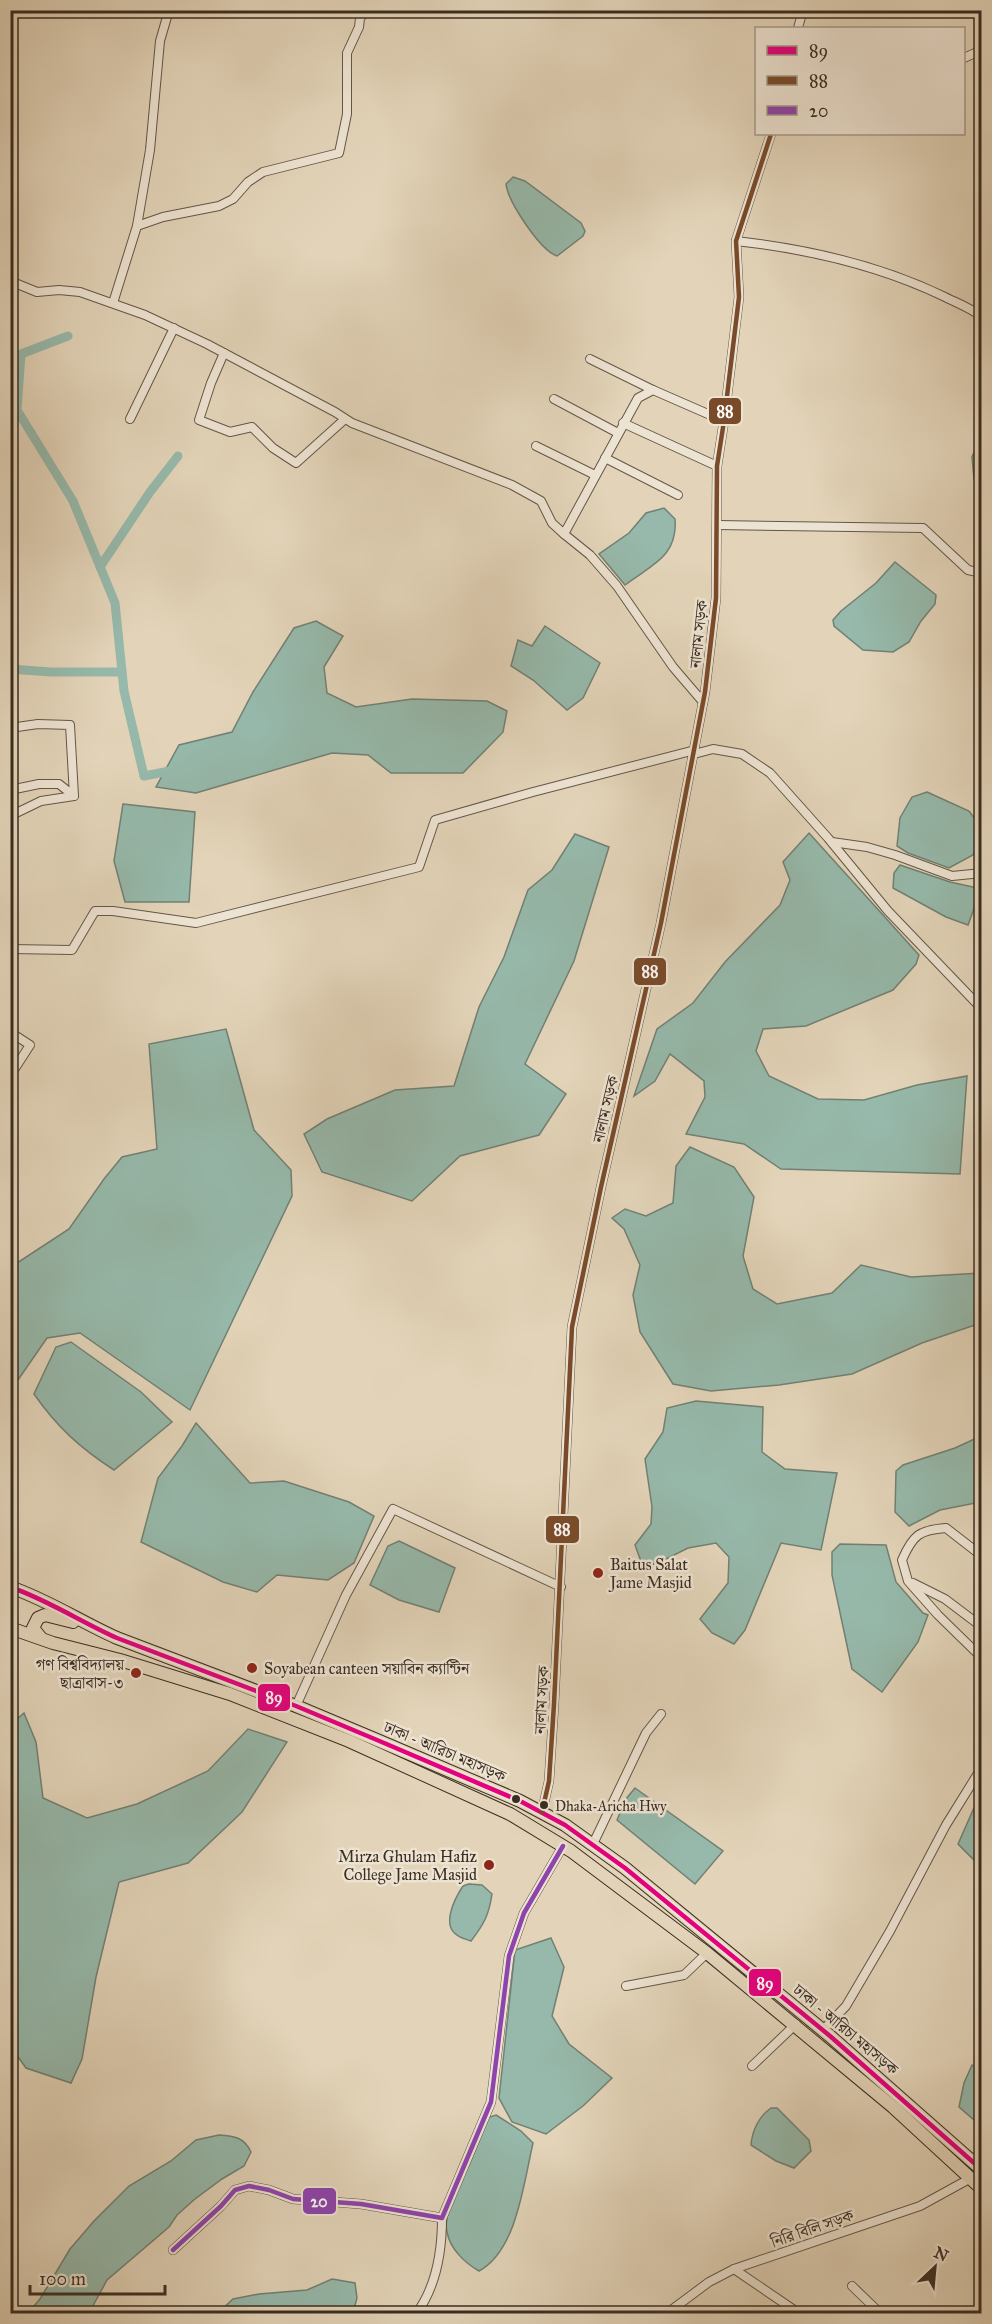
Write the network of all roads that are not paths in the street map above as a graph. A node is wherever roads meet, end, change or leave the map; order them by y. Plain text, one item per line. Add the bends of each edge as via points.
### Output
1 (169, 10) edge
2 (367, 10) edge
3 (803, 10) edge
4 (798, 27) edge
5 (981, 47) edge
6 (965, 57) edge
7 (771, 135) edge
8 (137, 226) junction
9 (736, 241) junction
10 (10, 281) edge
11 (113, 303) junction
12 (981, 317) edge
13 (174, 328) junction
14 (224, 353) junction
15 (590, 359) dead end
16 (653, 390) junction
17 (554, 399) dead end
18 (345, 418) junction
19 (130, 419) dead end
20 (724, 421) junction
21 (623, 423) junction
22 (618, 433) junction
23 (536, 446) dead end
24 (605, 458) junction
25 (717, 466) junction
26 (595, 475) junction
27 (678, 495) dead end
28 (717, 525) junction
29 (564, 534) junction
30 (10, 555) edge
31 (10, 562) edge
32 (981, 573) edge
33 (703, 702) junction
34 (10, 728) edge
35 (695, 752) junction
36 (10, 790) edge
37 (74, 796) junction
38 (10, 816) edge
39 (832, 842) junction
40 (981, 873) edge
41 (10, 949) edge
42 (981, 1009) edge
43 (10, 1032) edge
44 (10, 1076) edge
45 (981, 1556) edge
46 (908, 1581) junction
47 (10, 1587) edge
48 (561, 1587) junction
49 (92, 1627) junction
50 (981, 1627) edge
51 (10, 1628) edge
52 (42, 1639) junction
53 (981, 1658) edge
54 (296, 1706) junction
55 (661, 1714) dead end
56 (981, 1767) edge
57 (542, 1812) junction
58 (593, 1844) junction
59 (564, 1846) junction
60 (707, 1953) junction
61 (626, 1986) dead end
62 (795, 2024) junction
63 (823, 2030) junction
64 (752, 2066) dead end
65 (981, 2170) edge
66 (971, 2178) junction
67 (981, 2189) edge
68 (442, 2218) junction
69 (173, 2250) dead end
70 (734, 2270) junction
71 (852, 2286) dead end
72 (416, 2313) edge
73 (666, 2313) edge
74 (800, 2313) edge
75 (881, 2313) edge

1 - 8 street via 160,41 150,150
2 - 8 street via 347,53 347,114 339,153 264,172 219,206
3 - 4 street
5 - 6 street
7 - 9 street, নালাম সড়ক
8 - 11 street
9 - 12 street via 791,247 852,262 913,282
9 - 20 street, নালাম সড়ক via 739,297
10 - 11 street via 37,291 80,292
11 - 13 street
13 - 14 street
13 - 19 street
14 - 18 street
14 - 18 street via 199,420 230,432 252,427 296,463
15 - 16 street
16 - 20 street
16 - 21 street via 638,398
17 - 22 street
18 - 29 street via 512,485 541,501 552,523
20 - 25 street, নালাম সড়ক
21 - 22 street
21 - 25 street
22 - 24 street
23 - 26 street
24 - 26 street
24 - 27 street
25 - 28 street, নালাম সড়ক
26 - 29 street
28 - 32 street via 923,528 968,570
28 - 33 street, নালাম সড়ক via 716,598
29 - 33 street via 590,555 616,586
30 - 31 street
33 - 35 street, নালাম সড়ক
34 - 37 street via 70,725
35 - 39 street via 713,749 742,754 770,773
35 - 41 street via 435,820 419,867 196,923 94,910 72,950
35 - 48 street, নালাম সড়ক via 572,1327
36 - 37 street via 59,784
37 - 38 street via 41,801
39 - 40 street via 867,847 952,876
39 - 42 street via 888,911
43 - 44 street via 30,1045
45 - 46 street via 946,1528 927,1529 911,1539 902,1560
46 - 50 street via 945,1599
46 - 53 street
47 - 49 highway, ঢাকা - আরিচা মহাসড়ক via 48,1602
48 - 54 street via 393,1509 346,1595
48 - 57 street, নালাম সড়ক via 550,1769
49 - 52 highway via 45,1615 38,1618 33,1628
49 - 54 highway, ঢাকা - আরিচা মহাসড়ক
51 - 52 highway
52 - 59 highway via 230,1694 338,1737 510,1814
54 - 57 highway, ঢাকা - আরিচা মহাসড়ক
55 - 58 street via 646,1733
56 - 63 street via 846,2006
57 - 58 highway, ঢাকা - আরিচা মহাসড়ক
58 - 63 highway, ঢাকা - আরিচা মহাসড়ক
59 - 60 highway
59 - 68 street via 525,1913 509,1956 491,2102
60 - 61 street via 684,1975
60 - 62 highway
62 - 64 street
62 - 66 highway
63 - 65 highway, ঢাকা - আরিচা মহাসড়ক
66 - 67 highway
66 - 70 street, নিরি বিলি সড়ক via 920,2206
68 - 69 street via 361,2204 293,2199 249,2186 235,2190
68 - 72 street via 440,2258 433,2284
70 - 73 street, নিরি বিলি সড়ক via 709,2282
70 - 74 street
71 - 75 street

